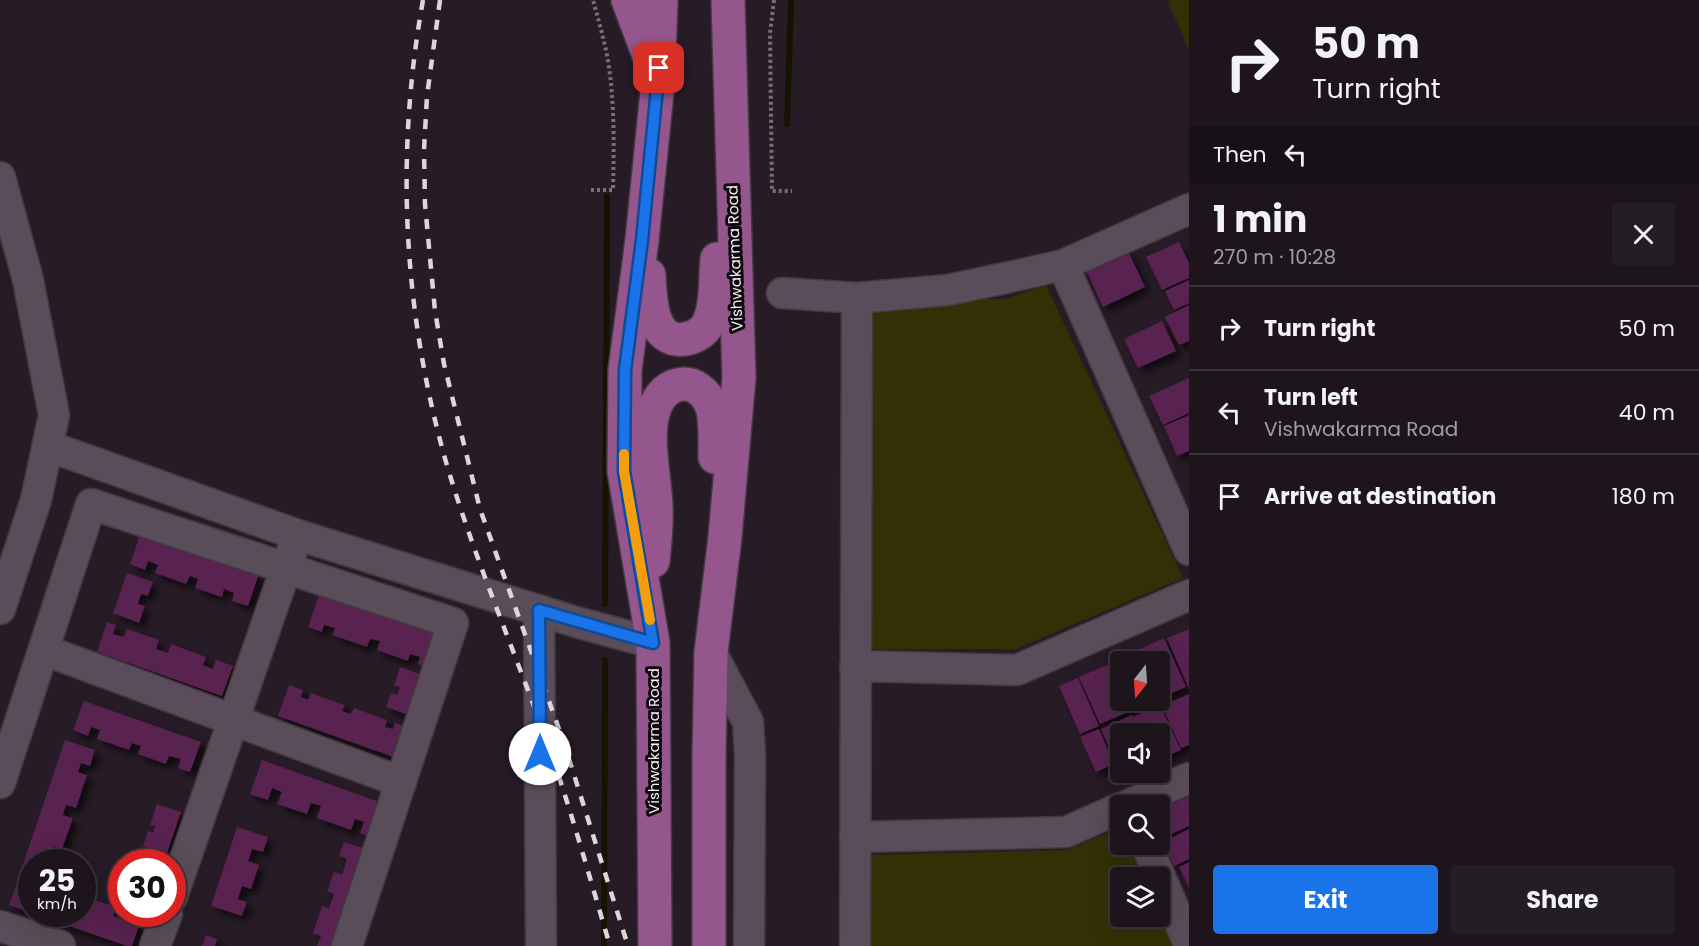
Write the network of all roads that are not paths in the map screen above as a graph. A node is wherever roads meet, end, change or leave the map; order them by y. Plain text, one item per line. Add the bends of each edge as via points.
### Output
1 (628, 0) edge
2 (662, 0) edge
3 (728, 0) edge
4 (745, 0) edge
5 (730, 57) junction
6 (658, 82) junction
7 (732, 160) junction
8 (0, 177) edge
9 (1189, 209) edge
10 (642, 240) junction
11 (1063, 265) junction
12 (782, 294) dead end
13 (857, 298) junction
14 (48, 446) junction
15 (298, 535) junction
16 (725, 537) junction
17 (1189, 550) edge
18 (286, 568) junction
19 (1189, 595) edge
20 (0, 609) edge
21 (539, 610) junction
22 (651, 629) junction
23 (44, 650) junction
24 (711, 652) junction
25 (855, 666) junction
26 (234, 720) junction
27 (1189, 778) edge
28 (401, 782) junction
29 (0, 783) edge
30 (1151, 795) edge
31 (1110, 813) edge
32 (855, 837) junction
33 (1151, 855) edge
34 (186, 857) edge
35 (0, 926) edge
36 (162, 927) edge
37 (1189, 944) edge
38 (60, 946) edge
39 (155, 946) edge
40 (347, 946) edge
41 (541, 946) edge
42 (655, 946) edge
43 (709, 946) edge
44 (749, 946) edge
45 (855, 946) edge

1 - 6 main road
2 - 6 main road, Vishwakarma Road
3 - 5 main road, Vishwakarma Road
4 - 5 main road via 740,31
5 - 7 main road, Vishwakarma Road
6 - 10 main road, Vishwakarma Road
7 - 10 main road via 720,218 714,306 707,326 693,338 665,336 655,322
7 - 16 main road, Vishwakarma Road via 739,378
8 - 14 street via 28,280 54,415
9 - 11 street
10 - 22 main road, Vishwakarma Road via 625,370 624,471
11 - 13 street via 948,290
11 - 17 street
12 - 13 street
13 - 25 street
14 - 15 street
14 - 20 street via 36,500
15 - 18 street
15 - 21 street
16 - 22 main road via 714,478 713,409 705,393 693,384 673,386 660,397 653,412 656,507
16 - 24 main road, Vishwakarma Road
18 - 23 street via 92,504
18 - 26 street
18 - 28 street via 453,623
19 - 25 street via 1017,670
21 - 22 street
21 - 41 street
22 - 42 main road, Vishwakarma Road
23 - 26 street
23 - 29 street
24 - 43 main road, Vishwakarma Road
24 - 44 street via 748,722
25 - 32 street
26 - 28 street
26 - 34 street
27 - 30 street
28 - 40 street
31 - 32 street via 1066,832
32 - 45 street
33 - 37 street
35 - 38 street
36 - 39 street

